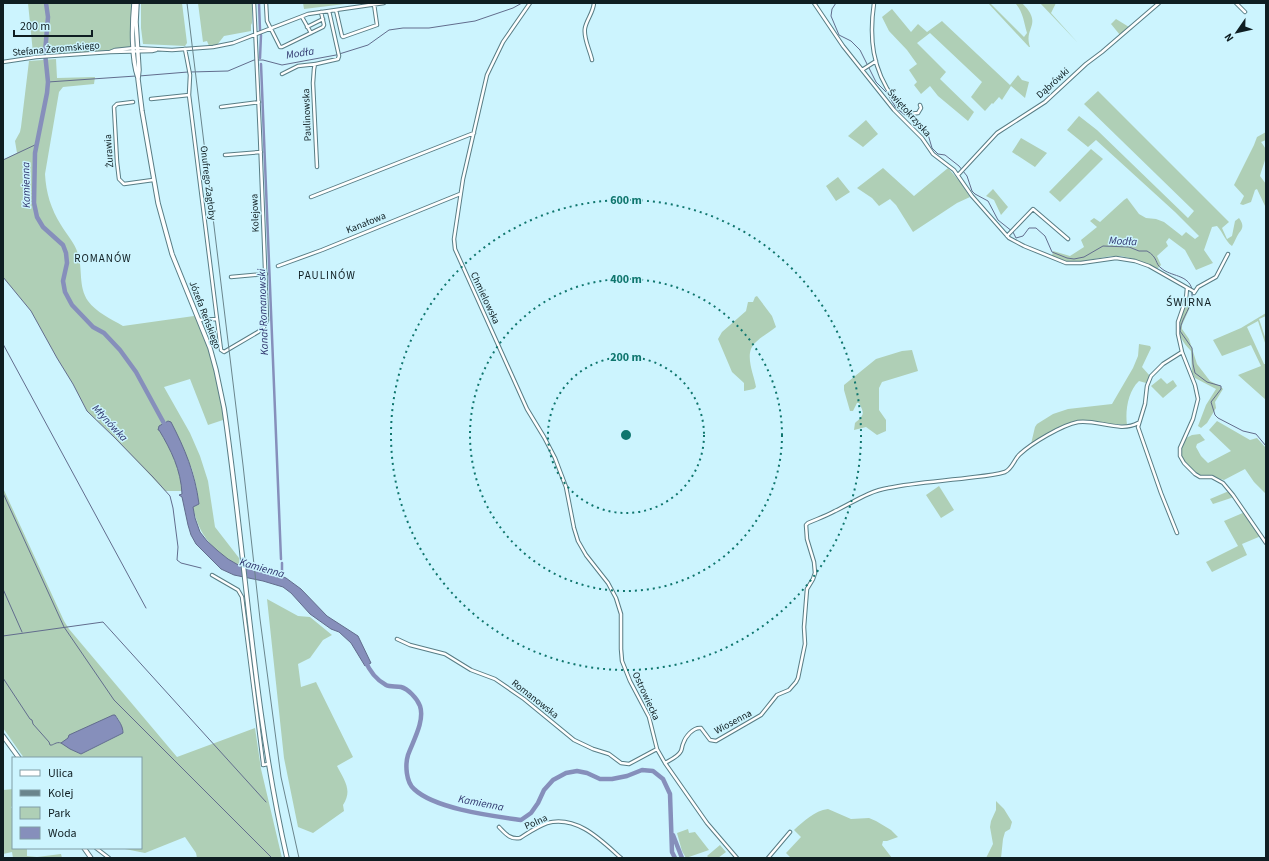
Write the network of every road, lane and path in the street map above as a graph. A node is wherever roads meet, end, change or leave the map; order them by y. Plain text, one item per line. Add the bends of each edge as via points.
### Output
1 (136, 3) edge
2 (254, 3) edge
3 (266, 3) edge
4 (384, 3) edge
5 (530, 3) edge
6 (594, 3) edge
7 (814, 3) edge
8 (874, 3) edge
9 (1159, 3) edge
10 (1236, 3) edge
11 (374, 4) junction
12 (329, 10) junction
13 (336, 10) junction
14 (321, 12) junction
15 (1245, 12) dead end
16 (302, 17) junction
17 (323, 19) junction
18 (307, 27) junction
19 (271, 28) junction
20 (311, 33) junction
21 (255, 34) junction
22 (185, 49) junction
23 (136, 50) junction
24 (592, 60) dead end
25 (876, 61) junction
26 (3, 62) edge
27 (316, 64) junction
28 (863, 69) junction
29 (282, 74) dead end
30 (189, 95) junction
31 (151, 100) dead end
32 (133, 102) dead end
33 (259, 102) junction
34 (920, 104) dead end
35 (221, 107) dead end
36 (474, 132) junction
37 (261, 152) junction
38 (225, 154) dead end
39 (317, 167) dead end
40 (958, 175) junction
41 (153, 180) junction
42 (460, 194) junction
43 (311, 197) dead end
44 (1007, 236) junction
45 (1068, 240) dead end
46 (1228, 254) dead end
47 (278, 266) dead end
48 (266, 274) junction
49 (231, 277) dead end
50 (1191, 290) junction
51 (217, 319) junction
52 (199, 320) junction
53 (223, 351) joint
54 (1182, 352) junction
55 (1138, 424) junction
56 (555, 458) joint
57 (1177, 533) dead end
58 (1266, 543) edge
59 (212, 575) dead end
60 (397, 639) dead end
61 (3, 736) edge
62 (658, 749) junction
63 (18, 757) edge
64 (665, 763) junction
65 (268, 764) junction
66 (499, 827) dead end
67 (790, 832) dead end
68 (85, 849) edge
69 (97, 849) edge
70 (91, 858) edge
71 (109, 858) edge
72 (287, 858) edge
73 (621, 858) edge
74 (737, 858) edge
75 (768, 858) edge

1 - 23 main road
2 - 21 street, Kolejowa
3 - 19 street via 267,21
4 - 11 street, Stefana Żeromskiego
5 - 36 street, Chmielowska via 503,42 489,68
6 - 24 street via 585,28
7 - 28 street, Świętokrzyska via 838,40
8 - 25 street via 871,39
9 - 40 street, Dąbrówki via 1045,102 998,133
10 - 15 street
11 - 13 street, Stefana Żeromskiego
11 - 13 street via 377,25 344,37
12 - 13 street, Stefana Żeromskiego
12 - 14 street, Stefana Żeromskiego
12 - 27 street via 339,56 336,60
14 - 16 street, Stefana Żeromskiego
14 - 17 street
16 - 18 street
16 - 19 street, Stefana Żeromskiego
17 - 18 street
17 - 20 street via 323,27
18 - 20 street
19 - 20 street via 280,47
19 - 21 street, Stefana Żeromskiego
21 - 22 street, Stefana Żeromskiego via 219,46
21 - 33 street, Kolejowa
22 - 23 street, Stefana Żeromskiego
22 - 30 street, Onufrego Zagłoby via 190,75
23 - 26 street, Stefana Żeromskiego via 36,57
23 - 41 main road, Józefa Reńskiego
25 - 28 street
25 - 34 street via 885,86 904,112 916,115 921,110
27 - 29 street via 298,66
27 - 39 street, Paulinowska via 313,83
28 - 40 street, Świętokrzyska via 894,110 922,138 933,154
30 - 31 street
30 - 51 street, Onufrego Zagłoby
32 - 41 street, Żurawia via 117,104 114,107 119,179 124,184
33 - 35 street
33 - 37 street, Kolejowa
36 - 42 street, Chmielowska
36 - 43 street
37 - 38 street
37 - 48 street, Kolejowa
40 - 44 street, Świętokrzyska via 969,192
41 - 52 main road, Józefa Reńskiego via 168,240
42 - 47 street, Kanałowa
42 - 56 street, Chmielowska via 454,239 455,252 527,409
44 - 45 street via 1033,209
44 - 50 street, Świętokrzyska via 1024,246 1066,263 1116,258 1135,261
46 - 50 street via 1216,277
48 - 49 street
48 - 53 street, Kolejowa via 268,314 264,326
50 - 54 street via 1178,322
51 - 52 street
51 - 53 street, Onufrego Zagłoby
52 - 65 main road, Józefa Reńskiego via 215,365 224,408
54 - 55 street via 1163,364 1151,376
54 - 58 street via 1198,398 1193,419 1180,448 1180,456 1195,474 1223,483
55 - 57 street
55 - 64 street, Wiosenna via 1110,426 1078,422 1030,446 1018,456 1009,470 1004,472 886,488 808,523 805,529 806,539 815,573 807,589 805,644 796,682 777,695 761,716 716,741 710,740 701,728 694,729 688,735 681,751
56 - 62 street, Ostrowiecka via 566,487 578,541 608,583 618,604 621,614 622,661 649,717
59 - 65 street via 238,590 242,597 262,763
60 - 62 street, Romanowska via 445,654 471,670 495,679 574,740 609,754 621,763 629,764
61 - 63 main road
62 - 64 street, Ostrowiecka
64 - 74 street, Ostrowiecka via 707,823
65 - 72 main road, Józefa Reńskiego
66 - 73 street, Polna via 515,839 550,823 578,826 588,830
67 - 75 street
68 - 70 main road
69 - 71 street

